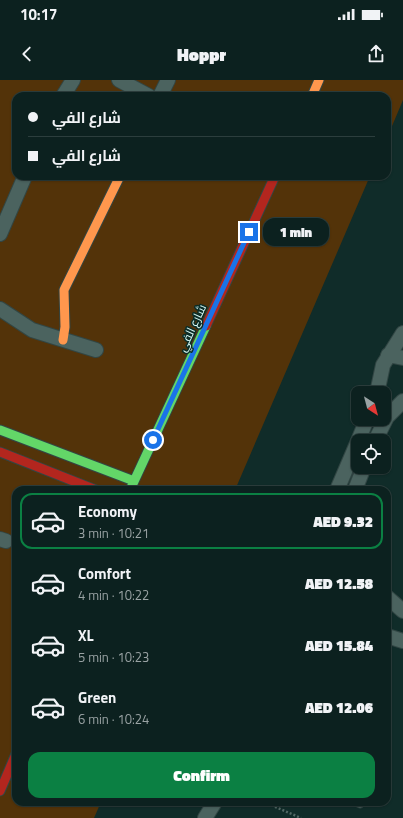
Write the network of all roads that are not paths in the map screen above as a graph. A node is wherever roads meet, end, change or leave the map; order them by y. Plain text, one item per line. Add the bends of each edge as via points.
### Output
1 (73, 80) edge
2 (119, 80) edge
3 (168, 80) edge
4 (320, 80) edge
5 (66, 92) edge
6 (141, 92) edge
7 (162, 92) edge
8 (314, 92) edge
9 (23, 180) edge
10 (118, 180) edge
11 (273, 180) edge
12 (0, 234) edge
13 (0, 309) edge
14 (403, 333) edge
15 (63, 340) junction
16 (96, 350) dead end
17 (388, 355) junction
18 (403, 358) edge
19 (378, 386) edge
20 (403, 390) edge
21 (403, 400) edge
22 (391, 407) edge
23 (391, 412) edge
24 (0, 430) edge
25 (0, 452) edge
26 (351, 457) edge
27 (361, 474) edge
28 (86, 486) edge
29 (132, 486) edge
30 (339, 486) edge
31 (357, 486) edge
32 (391, 600) edge
33 (403, 611) edge
34 (391, 637) edge
35 (403, 641) edge
36 (12, 763) edge
37 (0, 791) edge
38 (202, 806) edge
39 (213, 806) edge
40 (197, 818) edge
41 (206, 818) edge

1 - 5 street
2 - 6 street
3 - 7 street
4 - 8 street
9 - 12 street
10 - 15 street via 64,290 66,324
11 - 29 street, شارع الفي
13 - 15 street via 26,327
14 - 17 street
15 - 16 street
17 - 18 street
17 - 19 street
20 - 22 street
21 - 23 street
24 - 29 street
25 - 28 street
26 - 30 street
27 - 31 street
32 - 33 street
34 - 35 street
36 - 37 street
38 - 40 street
39 - 41 street

